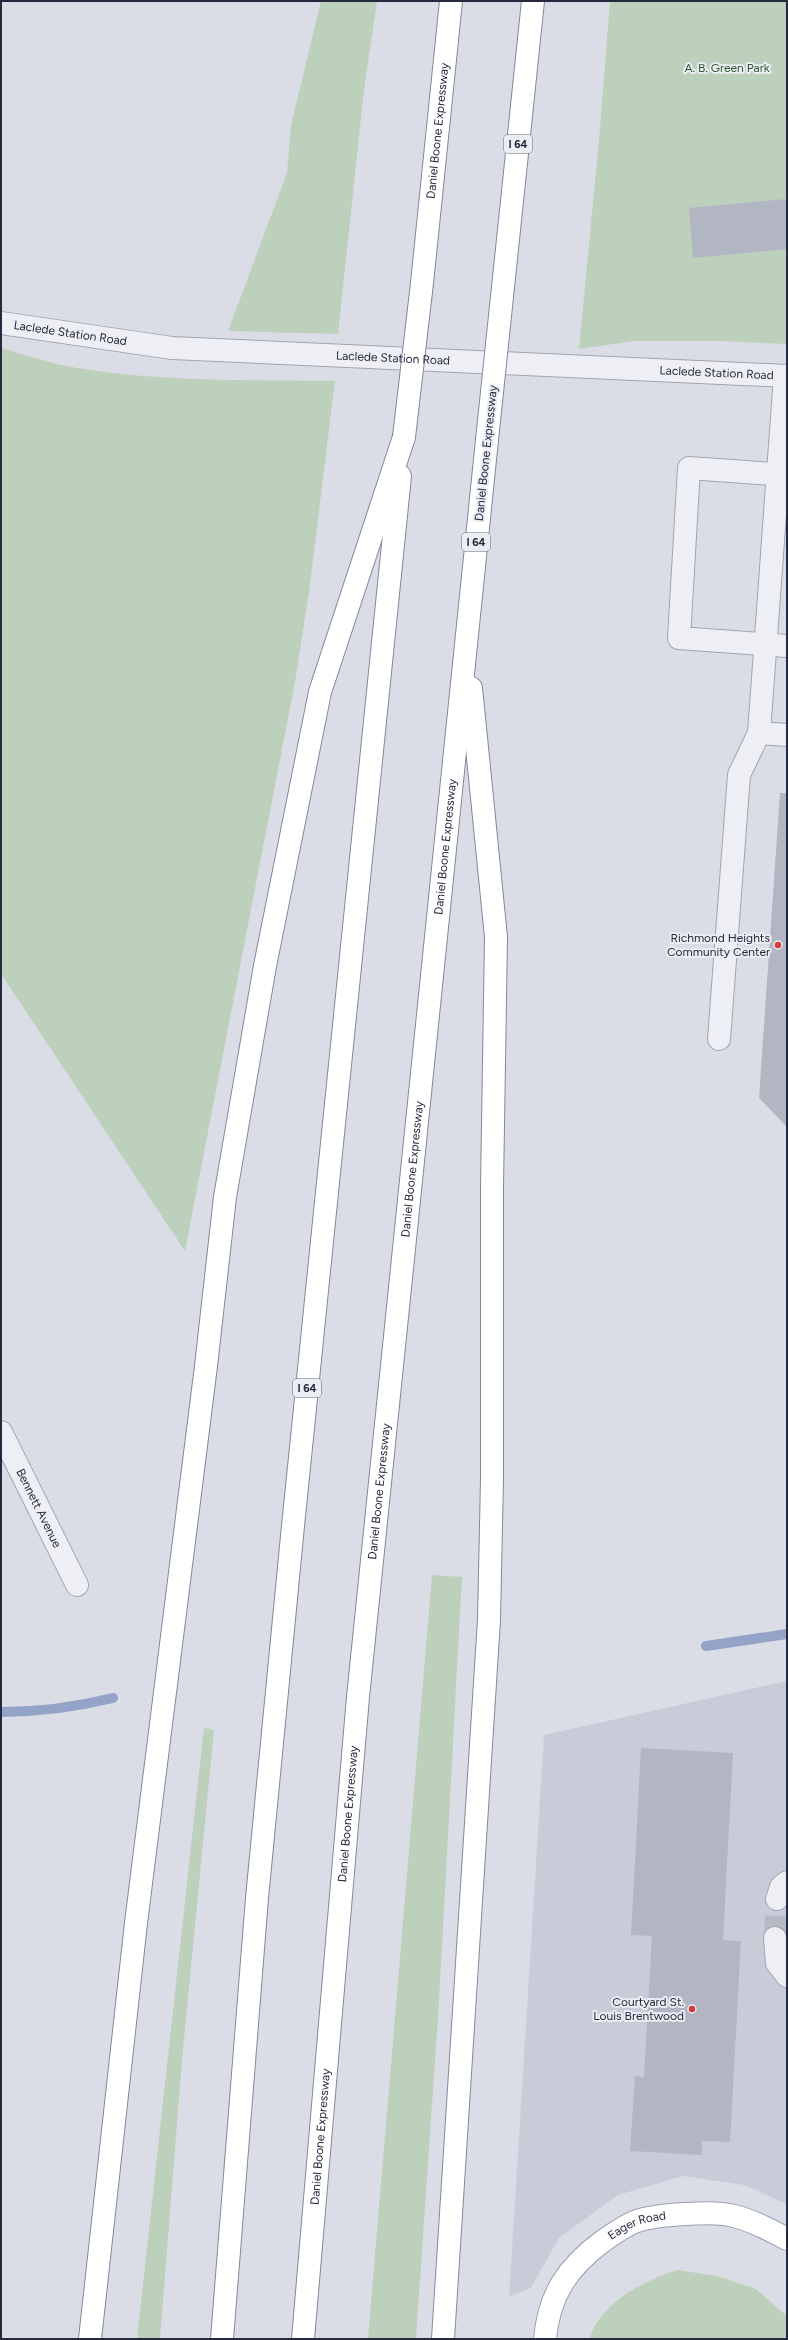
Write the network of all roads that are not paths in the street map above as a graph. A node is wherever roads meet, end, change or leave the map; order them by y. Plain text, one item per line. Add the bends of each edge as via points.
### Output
1 (451, 1) edge
2 (533, 1) edge
3 (1, 323) edge
4 (786, 376) edge
5 (404, 437) junction
6 (782, 475) edge
7 (466, 644) junction
8 (765, 645) junction
9 (787, 646) edge
10 (759, 733) junction
11 (787, 735) edge
12 (719, 1039) dead end
13 (1, 1432) edge
14 (77, 1585) dead end
15 (775, 1938) tunnel mouth
16 (787, 1976) edge
17 (787, 2239) edge
18 (90, 2339) edge
19 (222, 2339) edge
20 (304, 2339) edge
21 (443, 2339) edge
22 (545, 2339) edge

1 - 5 main road, Daniel Boone Expressway / I 64, bridge
2 - 7 main road, Daniel Boone Expressway / I 64, bridge
3 - 4 street, Laclede Station Road via 172,348
4 - 6 street
5 - 18 main road via 320,692 265,966 225,1197 136,1923
5 - 19 main road, Daniel Boone Expressway / I 64 via 257,1898
6 - 8 street
6 - 8 street via 689,468 679,638
7 - 20 main road, Daniel Boone Expressway / I 64 via 358,1697
7 - 21 main road via 496,937 492,1187 492,1479 489,1620
8 - 9 street
8 - 10 street
10 - 11 street
10 - 12 street via 739,775
13 - 14 street, Bennett Avenue
15 - 16 street via 777,1963
17 - 22 main road, Eager Road via 760,2225 733,2216 694,2213 637,2221 610,2236 583,2256 564,2277 553,2300

